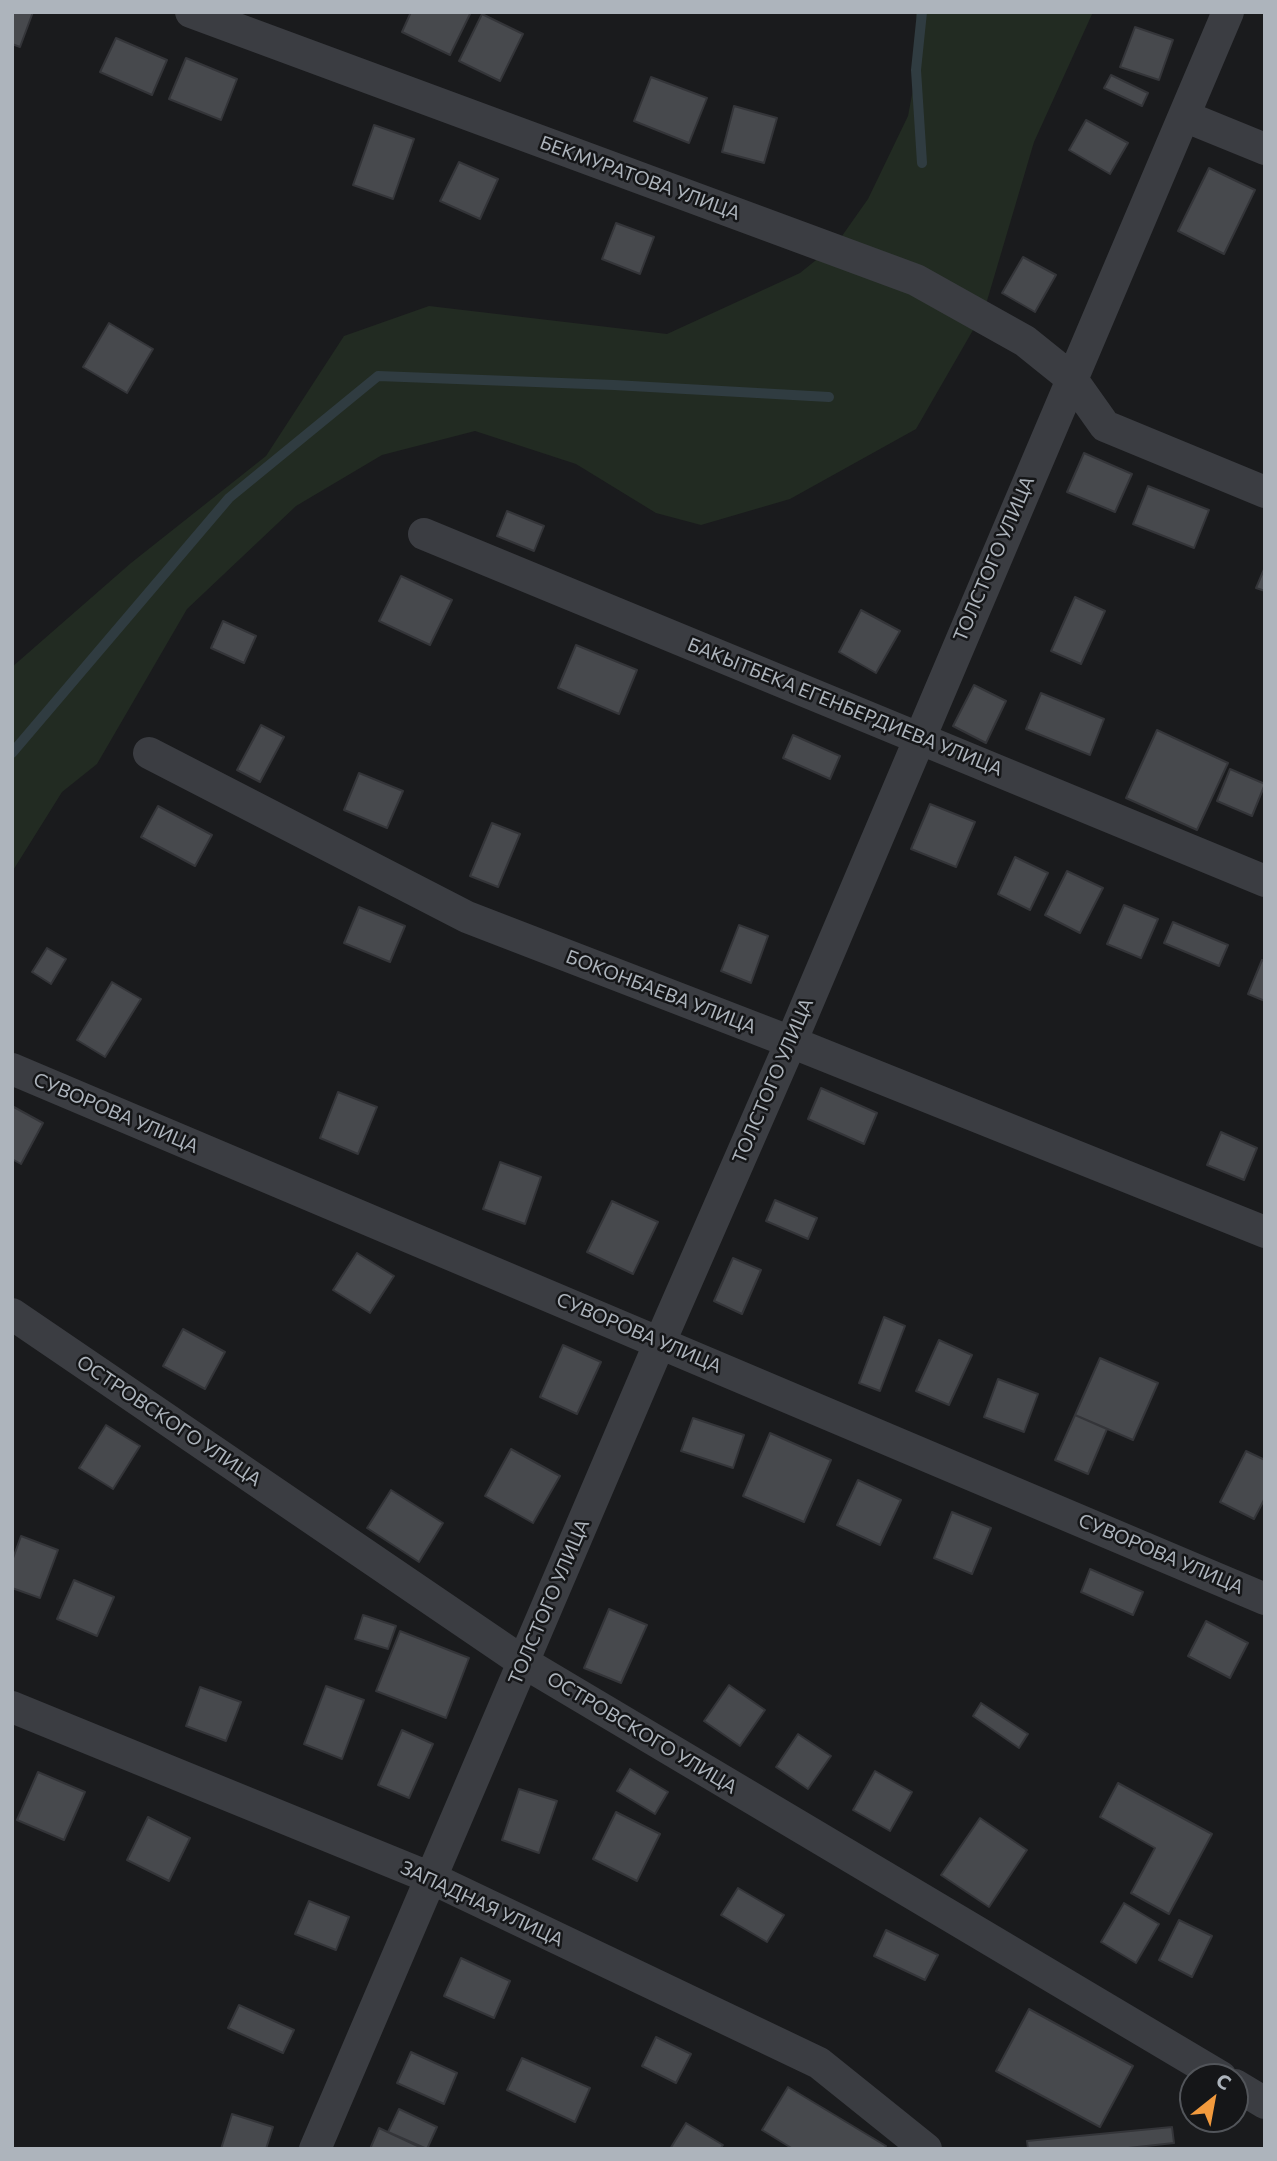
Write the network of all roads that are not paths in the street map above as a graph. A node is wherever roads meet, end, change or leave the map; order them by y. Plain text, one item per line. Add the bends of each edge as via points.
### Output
1 (191, 12) edge
2 (1228, 12) edge
3 (1184, 116) junction
4 (1265, 149) edge
5 (1071, 379) junction
6 (1265, 492) edge
7 (424, 534) dead end
8 (919, 737) junction
9 (149, 753) dead end
10 (1265, 881) edge
11 (791, 1042) junction
12 (12, 1069) edge
13 (1265, 1232) edge
14 (12, 1314) edge
15 (660, 1342) junction
16 (1265, 1598) edge
17 (523, 1662) junction
18 (12, 1707) edge
19 (431, 1878) junction
20 (1197, 2063) edge
21 (1249, 2093) edge
22 (1265, 2103) edge
23 (315, 2149) edge
24 (926, 2149) edge

1 - 5 street, БЕКМУРАТОВА УЛИЦА via 916,280 1025,341
2 - 3 street, ТОЛСТОГО УЛИЦА
3 - 4 street
3 - 5 street, ТОЛСТОГО УЛИЦА
5 - 6 street, БЕКМУРАТОВА УЛИЦА via 1105,426
5 - 8 street, ТОЛСТОГО УЛИЦА
7 - 8 street, БАКЫТБЕКА ЕГЕНБЕРДИЕВА УЛИЦА
8 - 10 street, БАКЫТБЕКА ЕГЕНБЕРДИЕВА УЛИЦА
8 - 11 street, ТОЛСТОГО УЛИЦА
9 - 11 street, БОКОНБАЕВА УЛИЦА via 467,917
11 - 13 street, БОКОНБАЕВА УЛИЦА
11 - 15 street, ТОЛСТОГО УЛИЦА
12 - 15 street, СУВОРОВА УЛИЦА
14 - 17 street, ОСТРОВСКОГО УЛИЦА
15 - 16 street, СУВОРОВА УЛИЦА
15 - 17 street, ТОЛСТОГО УЛИЦА
17 - 19 street, ТОЛСТОГО УЛИЦА
17 - 20 street, ОСТРОВСКОГО УЛИЦА
18 - 19 street, ЗАПАДНАЯ УЛИЦА
19 - 23 street, ТОЛСТОГО УЛИЦА
19 - 24 street, ЗАПАДНАЯ УЛИЦА via 819,2063
21 - 22 street

